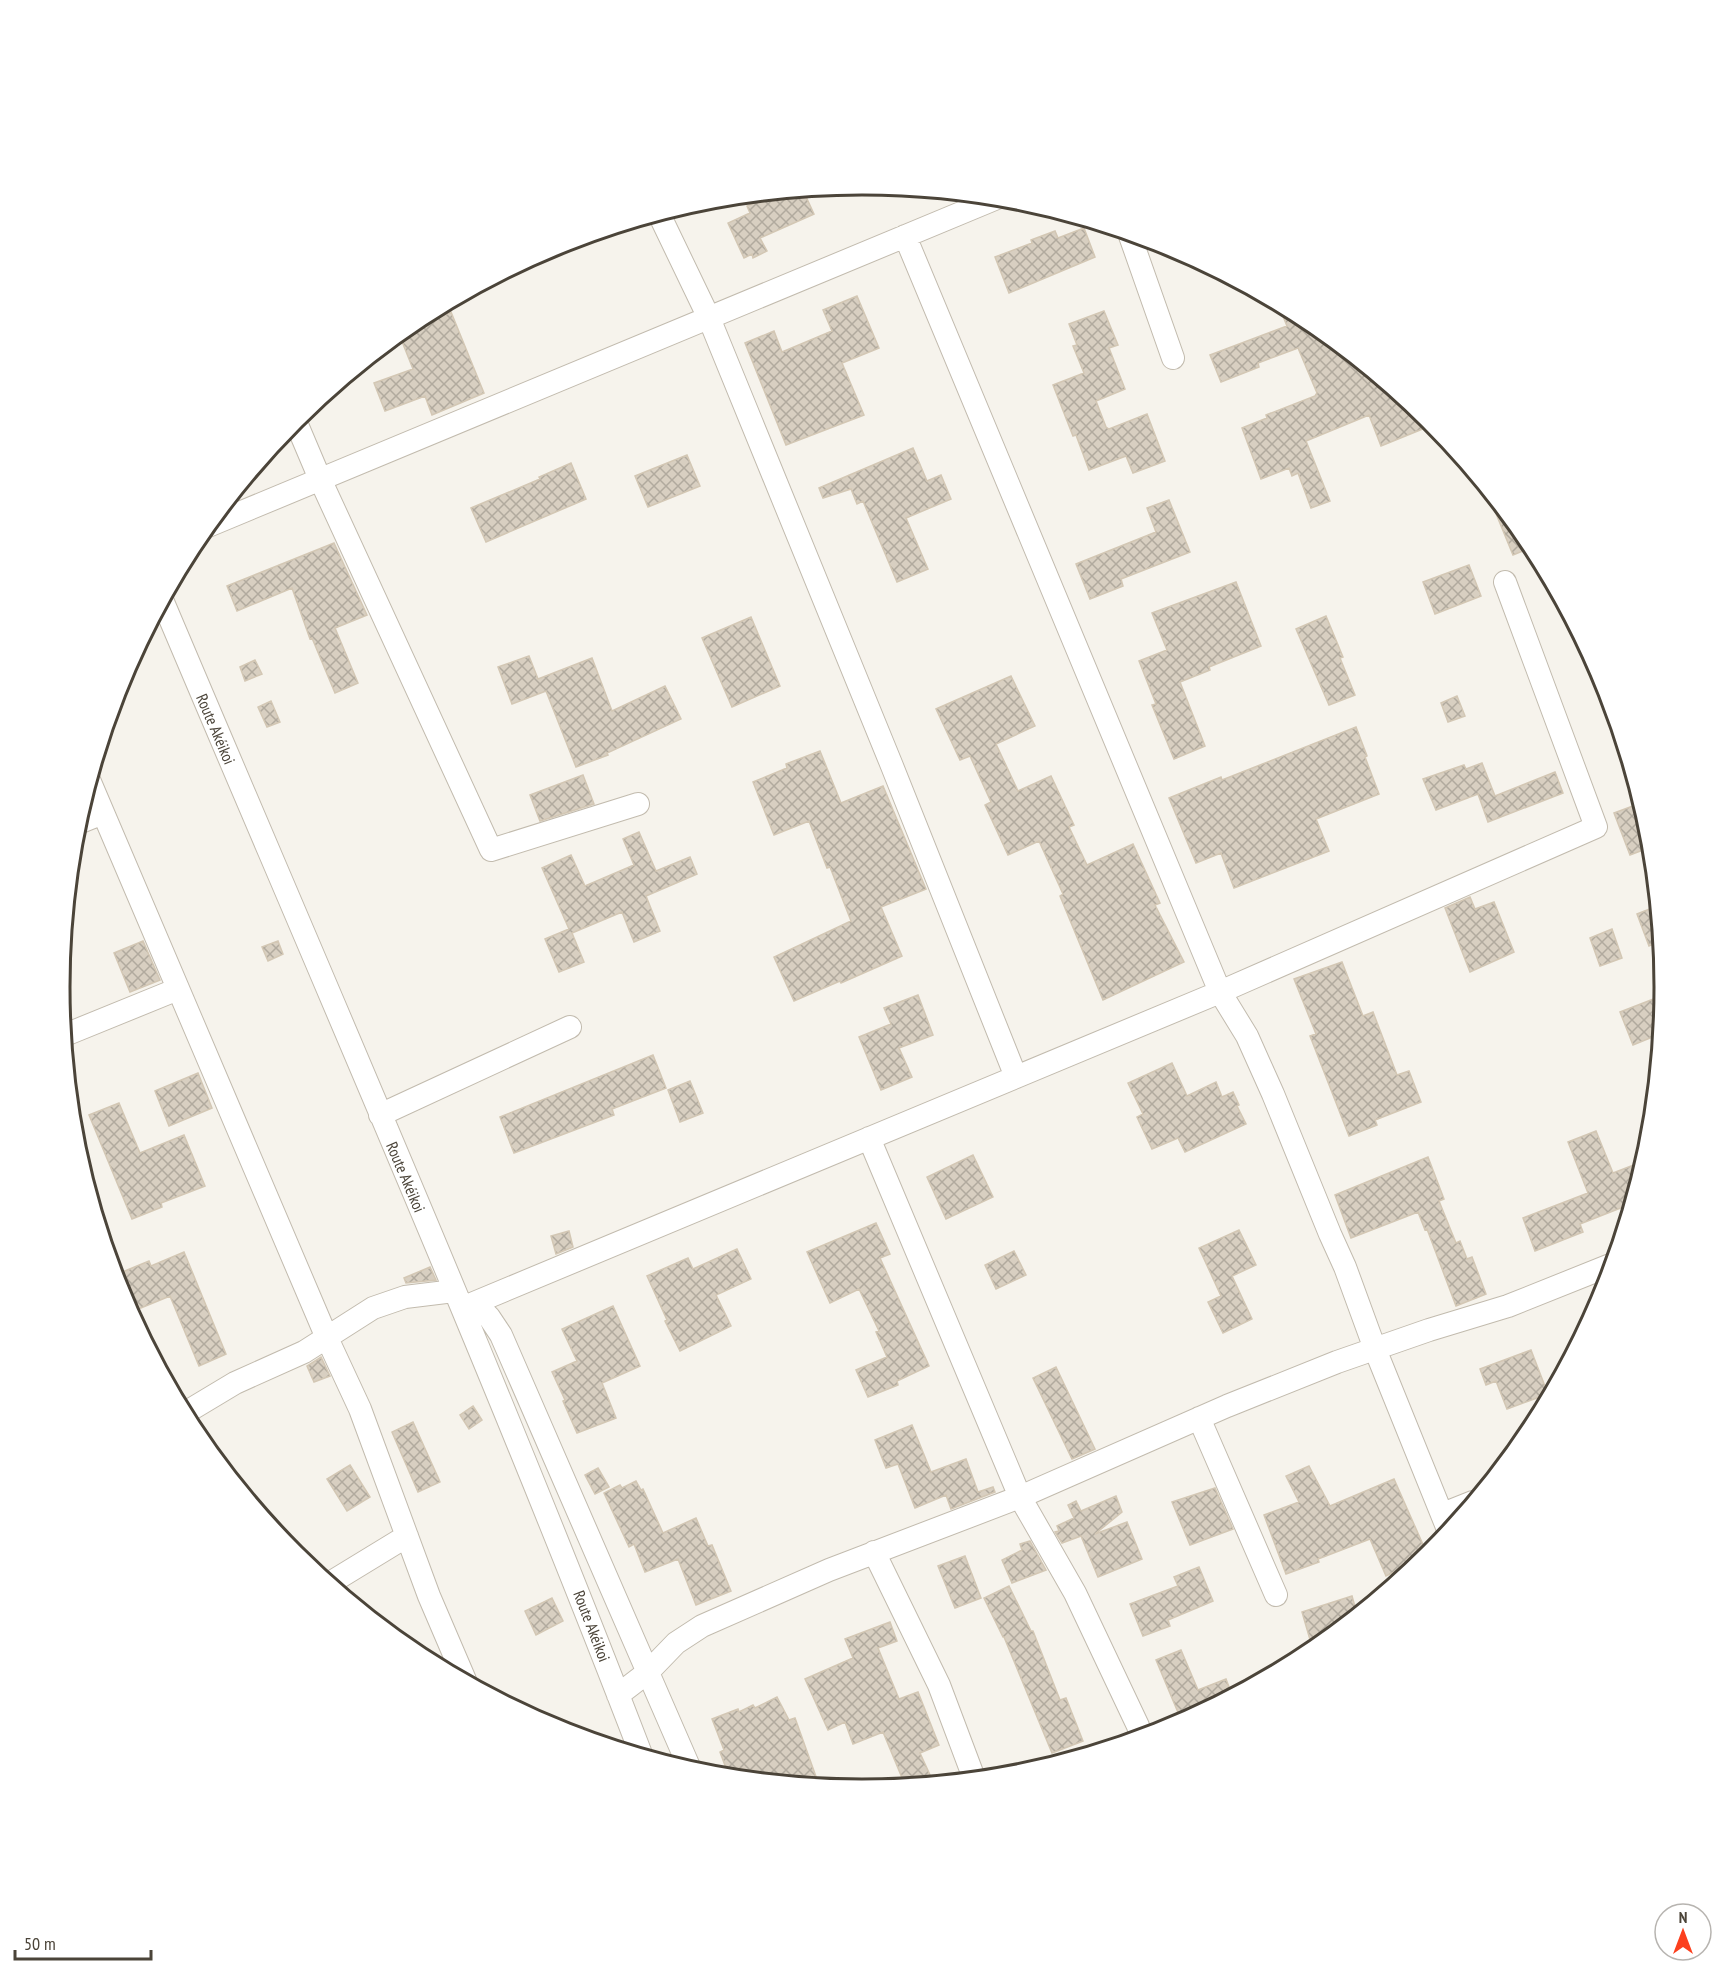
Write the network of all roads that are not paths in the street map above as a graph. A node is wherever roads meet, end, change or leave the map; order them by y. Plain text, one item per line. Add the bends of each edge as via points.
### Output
1 (981, 204) edge
2 (662, 221) edge
3 (905, 236) junction
4 (1132, 243) edge
5 (709, 318) junction
6 (1173, 358) dead end
7 (299, 430) edge
8 (320, 479) junction
9 (224, 519) edge
10 (1505, 582) dead end
11 (167, 610) edge
12 (95, 793) edge
13 (638, 804) dead end
14 (103, 813) junction
15 (89, 819) edge
16 (178, 989) junction
17 (1220, 992) junction
18 (570, 1027) dead end
19 (72, 1032) edge
20 (1016, 1077) junction
21 (380, 1115) junction
22 (869, 1138) junction
23 (1603, 1267) edge
24 (464, 1301) junction
25 (327, 1338) junction
26 (1375, 1349) junction
27 (193, 1408) edge
28 (1199, 1418) junction
29 (1020, 1497) junction
30 (1446, 1523) edge
31 (407, 1536) junction
32 (874, 1552) junction
33 (337, 1579) edge
34 (1276, 1595) dead end
35 (461, 1670) edge
36 (648, 1672) junction
37 (618, 1695) junction
38 (1139, 1729) edge
39 (638, 1746) edge
40 (685, 1759) edge
41 (971, 1771) edge

1 - 3 street
2 - 5 street
3 - 5 street
3 - 17 street
4 - 6 street
5 - 8 street
5 - 20 street
7 - 8 street
8 - 9 street
8 - 13 street via 490,850
10 - 17 street via 1596,827
11 - 21 street, Route Akéikoi
12 - 14 street
14 - 15 street
14 - 16 street
16 - 19 street
16 - 25 street
17 - 20 street
17 - 26 street via 1247,1036 1273,1094
18 - 21 street
20 - 22 street
21 - 24 street, Route Akéikoi
22 - 24 street
22 - 29 street
23 - 26 street via 1508,1306
24 - 25 street via 405,1297 373,1308
24 - 36 street, Route Akéikoi via 489,1317 501,1335
24 - 37 street, Route Akéikoi
25 - 27 street
25 - 31 street via 360,1409
26 - 28 street
26 - 30 street
28 - 29 street
28 - 34 street
29 - 32 street
29 - 38 street via 1075,1593
31 - 33 street
31 - 35 street
32 - 36 street via 702,1626 676,1643
32 - 41 street via 939,1685
36 - 37 street
36 - 40 street, Route Akéikoi
37 - 39 street, Route Akéikoi

